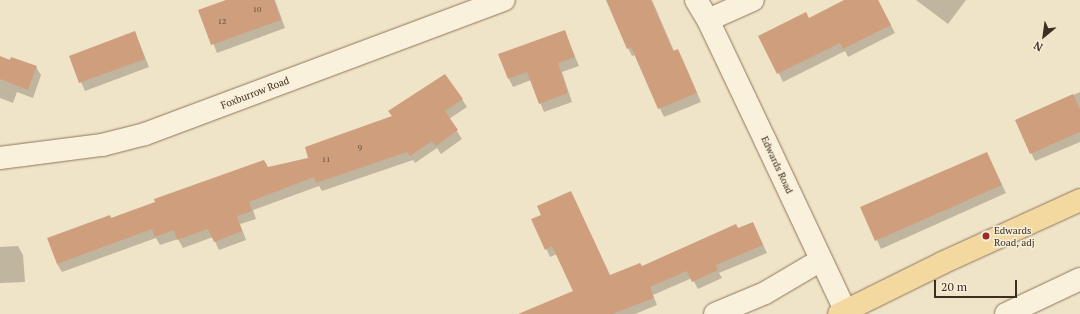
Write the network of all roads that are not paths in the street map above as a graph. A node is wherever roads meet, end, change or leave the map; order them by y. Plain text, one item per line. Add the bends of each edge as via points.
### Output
1 (504, 0) edge
2 (696, 0) edge
3 (753, 0) edge
4 (708, 20) junction
5 (0, 158) edge
6 (1080, 200) edge
7 (821, 260) junction
8 (1080, 279) edge
9 (838, 313) edge
10 (715, 314) edge
11 (1006, 314) edge

1 - 5 street, Foxburrow Road via 145,134 102,145
2 - 4 street, Edwards Road
3 - 4 street
4 - 7 street, Edwards Road
6 - 9 main road
7 - 9 street, Edwards Road
7 - 10 street via 765,293
8 - 11 street

